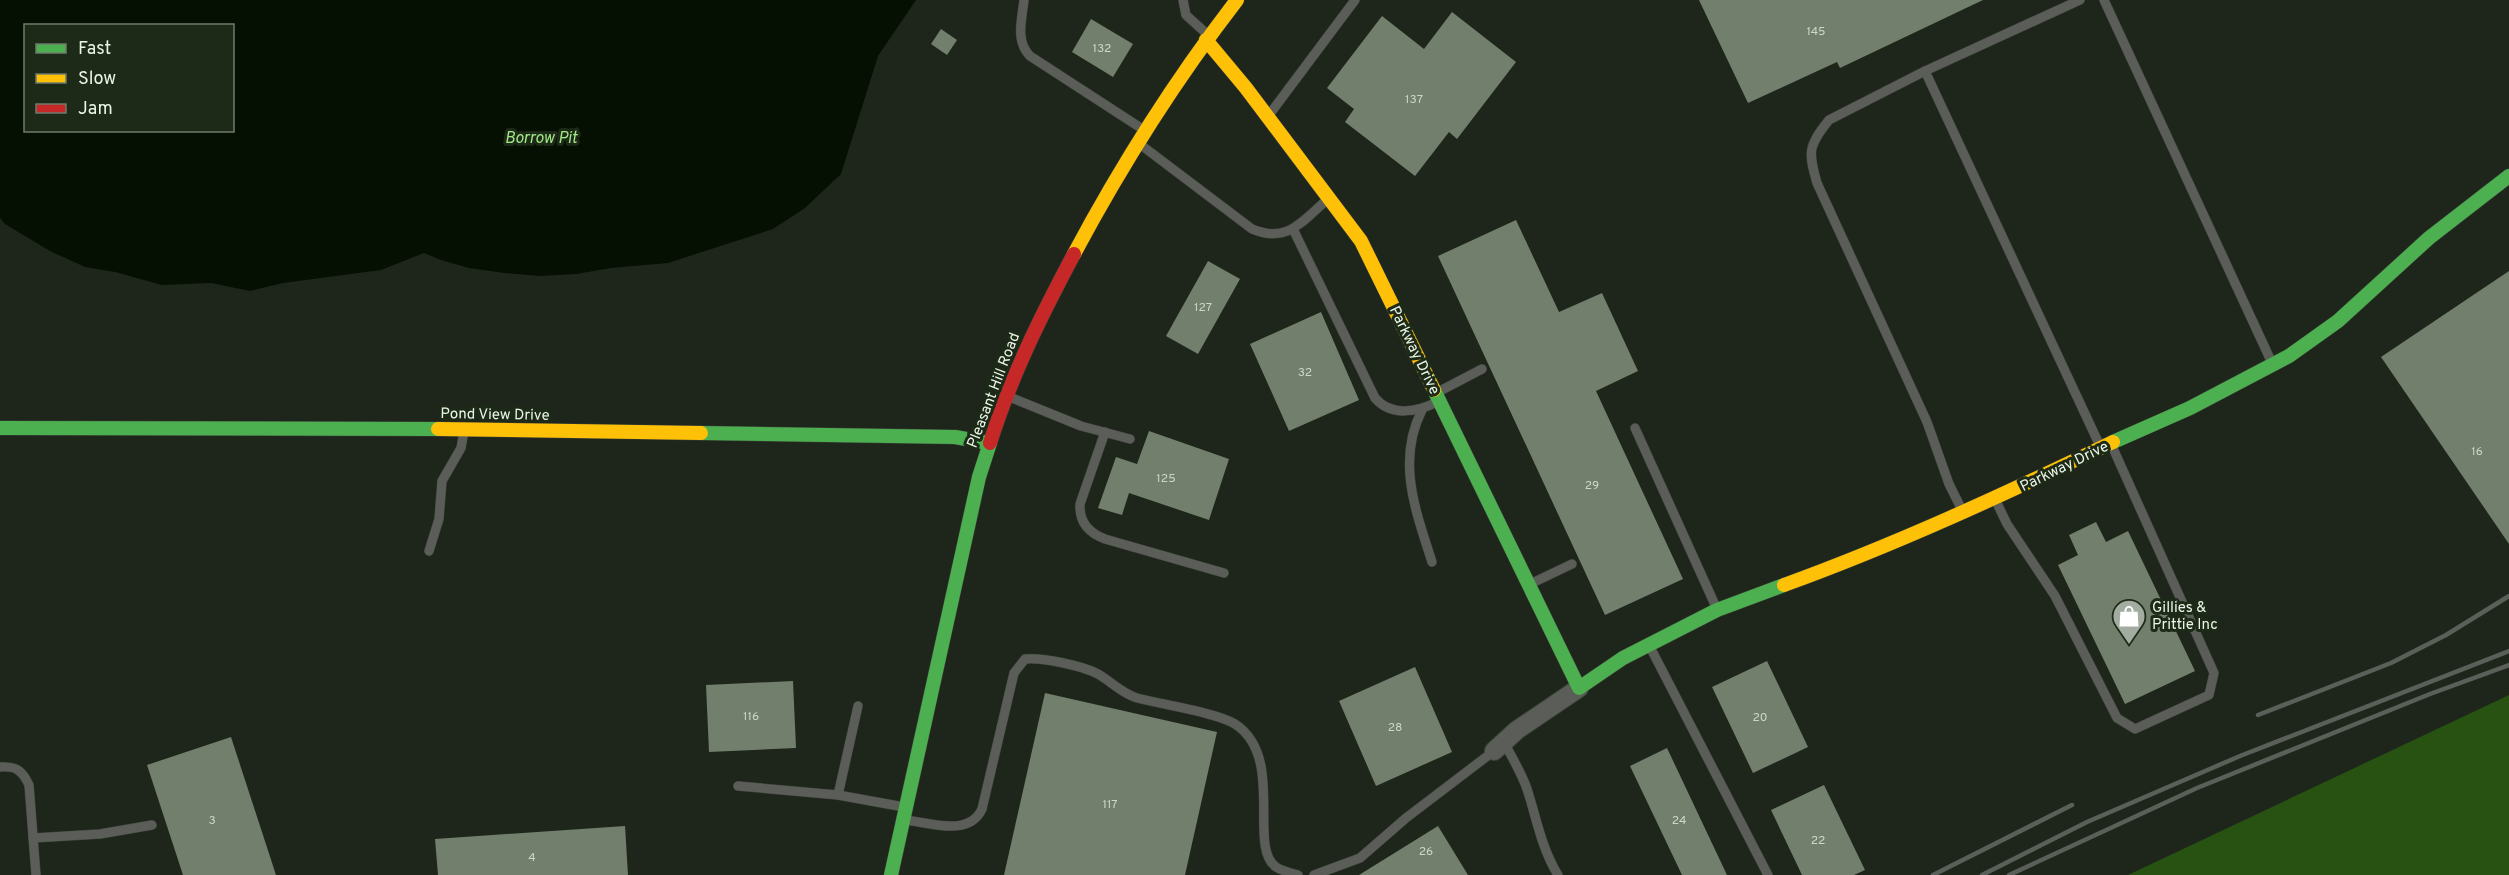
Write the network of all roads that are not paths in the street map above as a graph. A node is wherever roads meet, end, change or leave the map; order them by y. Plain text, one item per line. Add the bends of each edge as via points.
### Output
1 (1024, 0) edge
2 (1183, 0) edge
3 (1237, 0) edge
4 (1355, 0) edge
5 (2080, 0) edge
6 (2104, 0) edge
7 (1208, 38) junction
8 (1925, 71) junction
9 (1268, 117) junction
10 (1143, 138) junction
11 (2509, 176) edge
12 (1329, 197) junction
13 (1293, 229) junction
14 (2272, 365) junction
15 (1482, 369) dead end
16 (1005, 396) junction
17 (1438, 397) junction
18 (1422, 410) junction
19 (0, 428) edge
20 (1635, 428) dead end
21 (464, 431) junction
22 (1105, 432) junction
23 (1130, 439) dead end
24 (989, 443) junction
25 (2106, 446) junction
26 (1995, 499) junction
27 (1963, 512) junction
28 (429, 551) dead end
29 (1432, 562) dead end
30 (1572, 564) dead end
31 (1224, 573) dead end
32 (1528, 585) junction
33 (1717, 610) junction
34 (1648, 644) junction
35 (1579, 688) junction
36 (858, 706) dead end
37 (1499, 746) junction
38 (0, 767) edge
39 (738, 786) dead end
40 (838, 795) junction
41 (905, 813) junction
42 (152, 825) dead end
43 (33, 838) junction
44 (36, 875) edge
45 (891, 875) edge
46 (1298, 875) edge
47 (1314, 875) edge
48 (1558, 875) edge
49 (1768, 875) edge

1 - 10 lane via 1020,26 1023,49
2 - 7 lane via 1186,15
3 - 7 street, Pleasant Hill Road
4 - 9 lane
5 - 8 lane
6 - 14 lane
7 - 9 street, Parkway Drive
7 - 10 street, Pleasant Hill Road
8 - 25 lane
8 - 27 lane via 1829,120 1810,149 1817,183 1927,422
9 - 12 street, Parkway Drive
10 - 13 lane via 1252,230 1277,236
10 - 16 street, Pleasant Hill Road via 1038,321
11 - 14 street, Parkway Drive via 2444,226 2324,332
12 - 13 lane
12 - 17 street, Parkway Drive via 1361,241
13 - 18 lane via 1370,392 1380,405 1404,411
14 - 25 street, Parkway Drive
15 - 17 lane
16 - 22 lane
16 - 24 street, Pleasant Hill Road
17 - 18 lane
17 - 32 street, Parkway Drive
18 - 29 lane via 1409,446 1407,465 1414,508
19 - 21 street, Pond View Drive
20 - 33 lane
21 - 24 street, Pond View Drive via 955,437
21 - 28 lane via 460,448 442,481 439,519
22 - 23 lane
22 - 31 lane via 1080,504 1079,514 1086,527 1105,539
24 - 41 street, Pleasant Hill Road
25 - 26 street, Parkway Drive
25 - 26 lane via 2214,673 2209,695 2135,729 2118,718 2055,596
26 - 27 street, Parkway Drive
27 - 33 street, Parkway Drive via 1858,558
30 - 32 lane
32 - 35 street, Parkway Drive
33 - 34 street, Parkway Drive
34 - 35 street, Parkway Drive
34 - 49 lane
35 - 37 street, Parkway Drive
36 - 40 lane
37 - 47 lane via 1360,858
37 - 48 lane via 1527,790 1536,825
38 - 43 lane via 15,768 29,784
39 - 40 lane
40 - 41 lane
41 - 45 street, Pleasant Hill Road
41 - 46 lane via 962,827 978,818 1014,673 1025,659 1035,658 1093,671 1123,693 1228,720 1249,735 1264,771 1265,852 1275,867
42 - 43 lane via 100,834
43 - 44 lane

